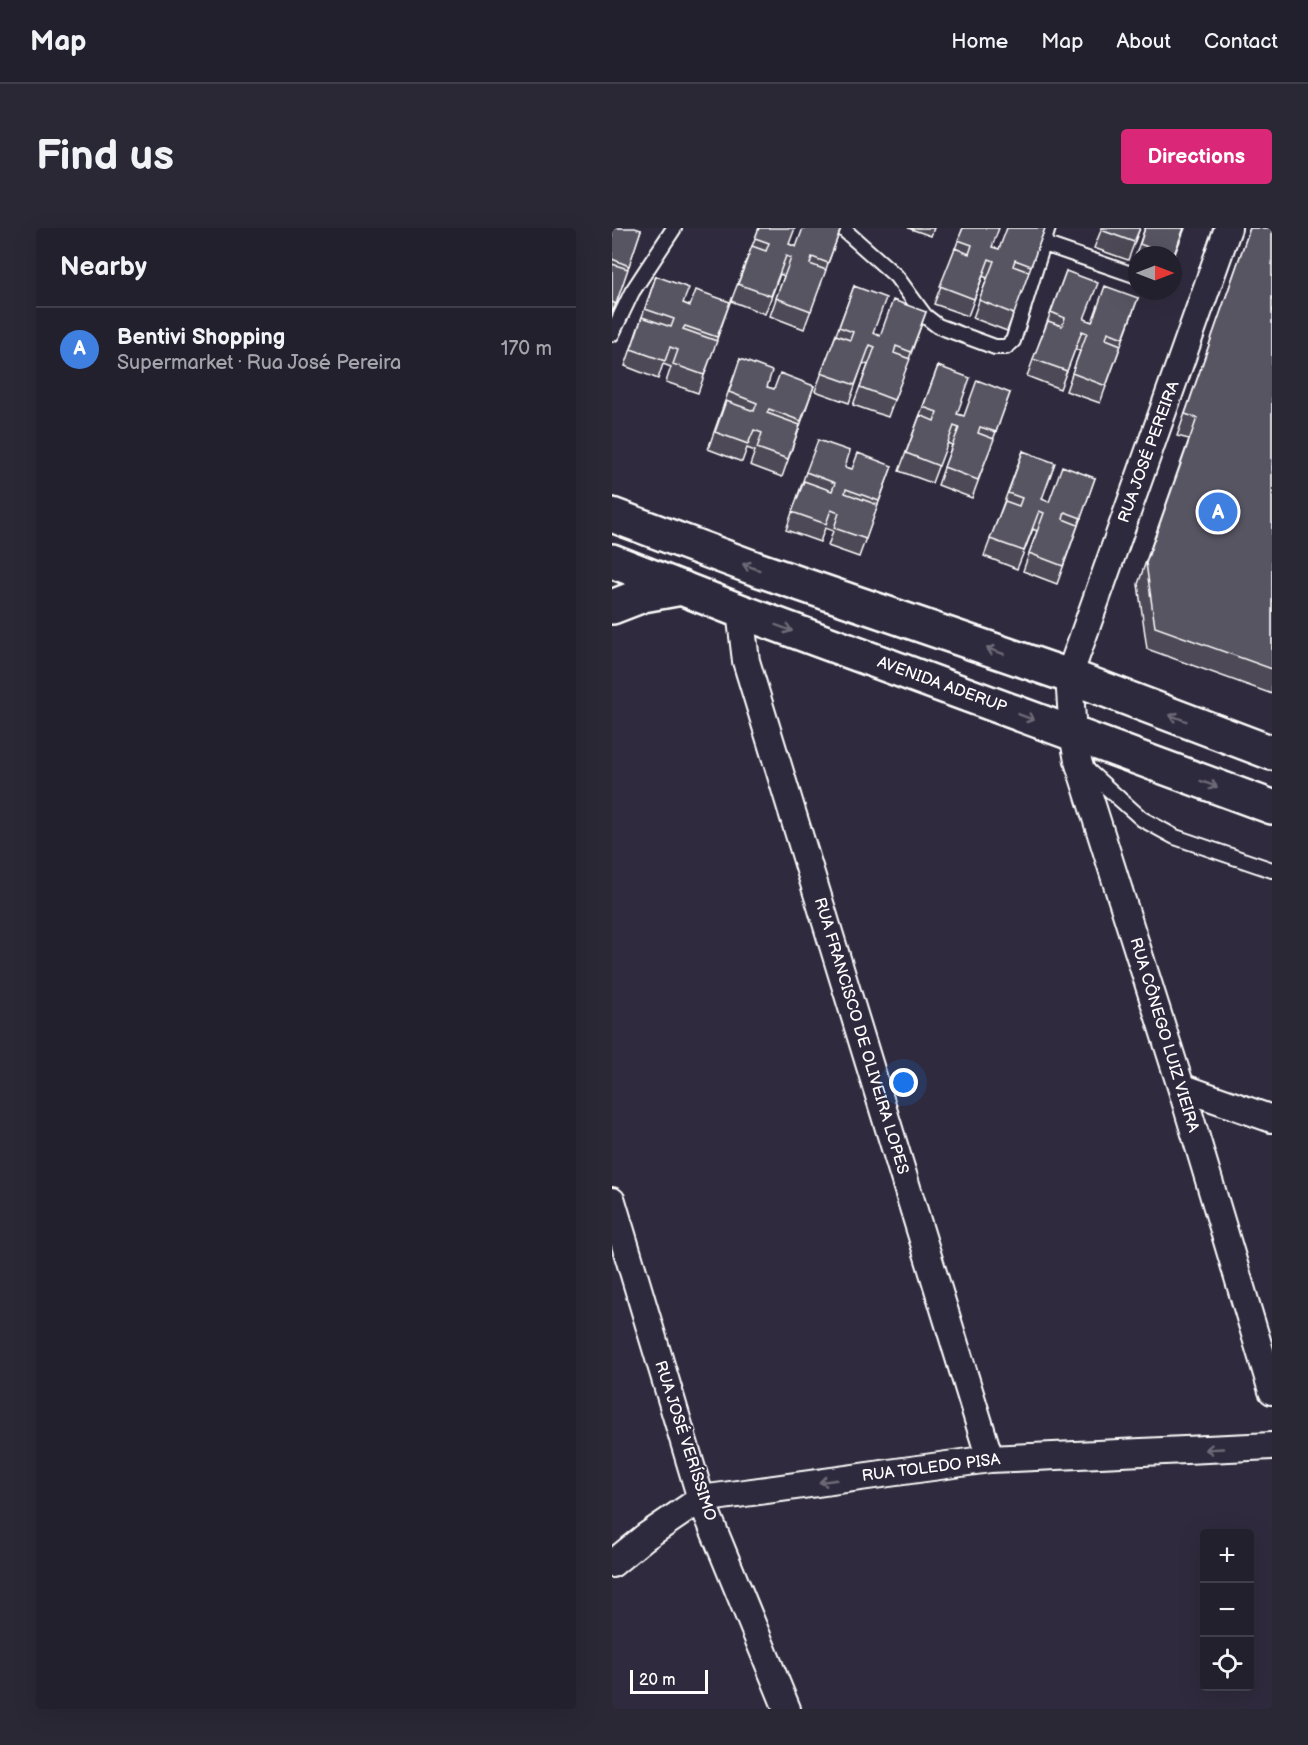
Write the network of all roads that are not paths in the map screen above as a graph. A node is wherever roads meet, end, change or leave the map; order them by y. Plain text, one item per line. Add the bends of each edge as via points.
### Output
1 (674, 228) edge
2 (842, 228) edge
3 (1048, 228) edge
4 (1228, 228) edge
5 (1044, 244) junction
6 (1128, 273) edge
7 (612, 334) edge
8 (612, 515) edge
9 (612, 561) edge
10 (682, 588) junction
11 (612, 607) edge
12 (740, 611) junction
13 (1069, 676) junction
14 (1076, 748) junction
15 (1272, 753) edge
16 (1272, 807) edge
17 (1272, 870) edge
18 (1181, 1087) junction
19 (1272, 1119) edge
20 (612, 1201) edge
21 (1272, 1391) edge
22 (1272, 1446) edge
23 (990, 1460) junction
24 (701, 1499) junction
25 (612, 1564) edge
26 (787, 1709) edge

1 - 7 lane via 632,292
2 - 5 lane via 896,276 925,316 938,326 995,348 1006,348 1013,341
3 - 5 lane
4 - 13 street, RUA JOSÉ PEREIRA
5 - 6 lane
13 -> 8 main road
9 - 10 main road, AVENIDA ADERUP
10 - 11 main road via 643,595
10 - 12 main road, AVENIDA ADERUP
12 -> 14 main road, AVENIDA ADERUP
12 - 23 street, RUA FRANCISCO DE OLIVEIRA LOPES via 746,661
13 - 14 street, RUA CÔNEGO LUIZ VIEIRA
15 -> 13 main road
14 -> 16 main road, AVENIDA ADERUP
14 - 17 lane via 1142,819 1175,837
14 - 18 street, RUA CÔNEGO LUIZ VIEIRA
18 - 19 street
18 - 21 street, RUA CÔNEGO LUIZ VIEIRA
20 - 24 street, RUA JOSÉ VERÍSSIMO
22 -> 23 street, RUA TOLEDO PISA
23 -> 24 street, RUA TOLEDO PISA
24 - 25 street, RUA TOLEDO PISA via 645,1536
24 - 26 street, RUA JOSÉ VERÍSSIMO

